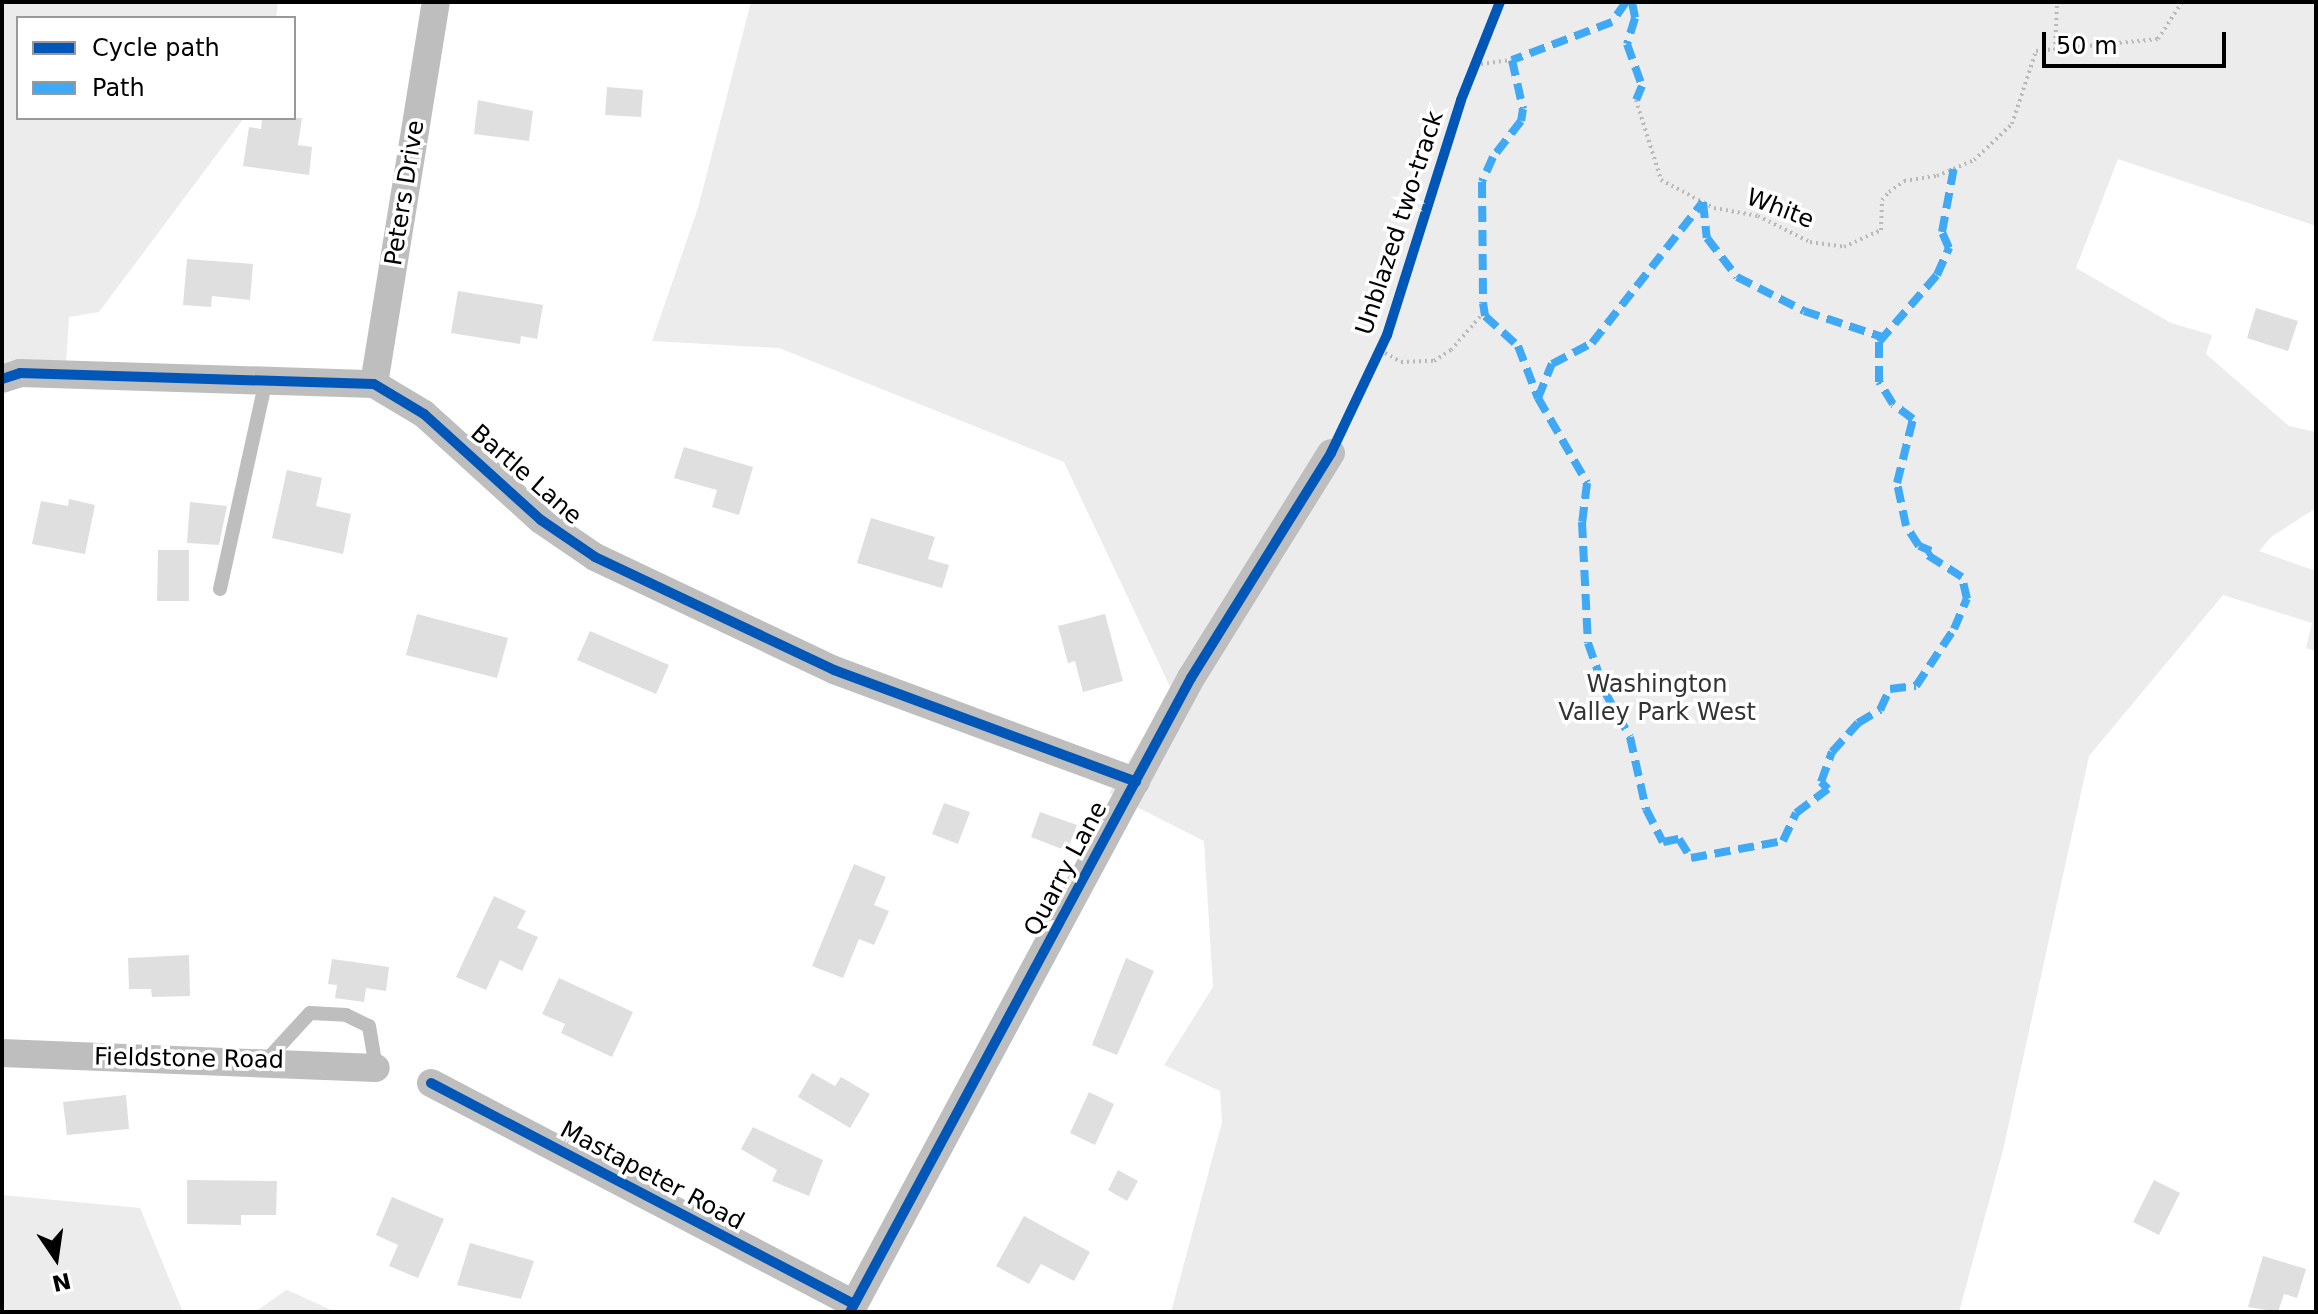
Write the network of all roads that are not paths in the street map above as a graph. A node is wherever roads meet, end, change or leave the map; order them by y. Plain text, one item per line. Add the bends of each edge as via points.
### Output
1 (436, 2) edge
2 (266, 378) junction
3 (2, 379) edge
4 (374, 384) junction
5 (1331, 453) dead end
6 (220, 589) dead end
7 (1136, 782) junction
8 (2, 1053) edge
9 (263, 1063) junction
10 (376, 1068) joint
11 (431, 1083) dead end
12 (858, 1309) edge

1 - 4 street, Peters Drive
2 - 3 street, Bartle Lane via 20,373
2 - 4 street, Bartle Lane
2 - 6 lane
4 - 7 street, Bartle Lane via 424,414 541,520 595,557 834,670
5 - 7 street, Quarry Lane via 1191,678
7 - 12 street, Quarry Lane
8 - 9 street, Fieldstone Road
9 - 10 street, Fieldstone Road
9 - 10 lane via 310,1013 334,1014 369,1026
11 - 12 street, Mastapeter Road

